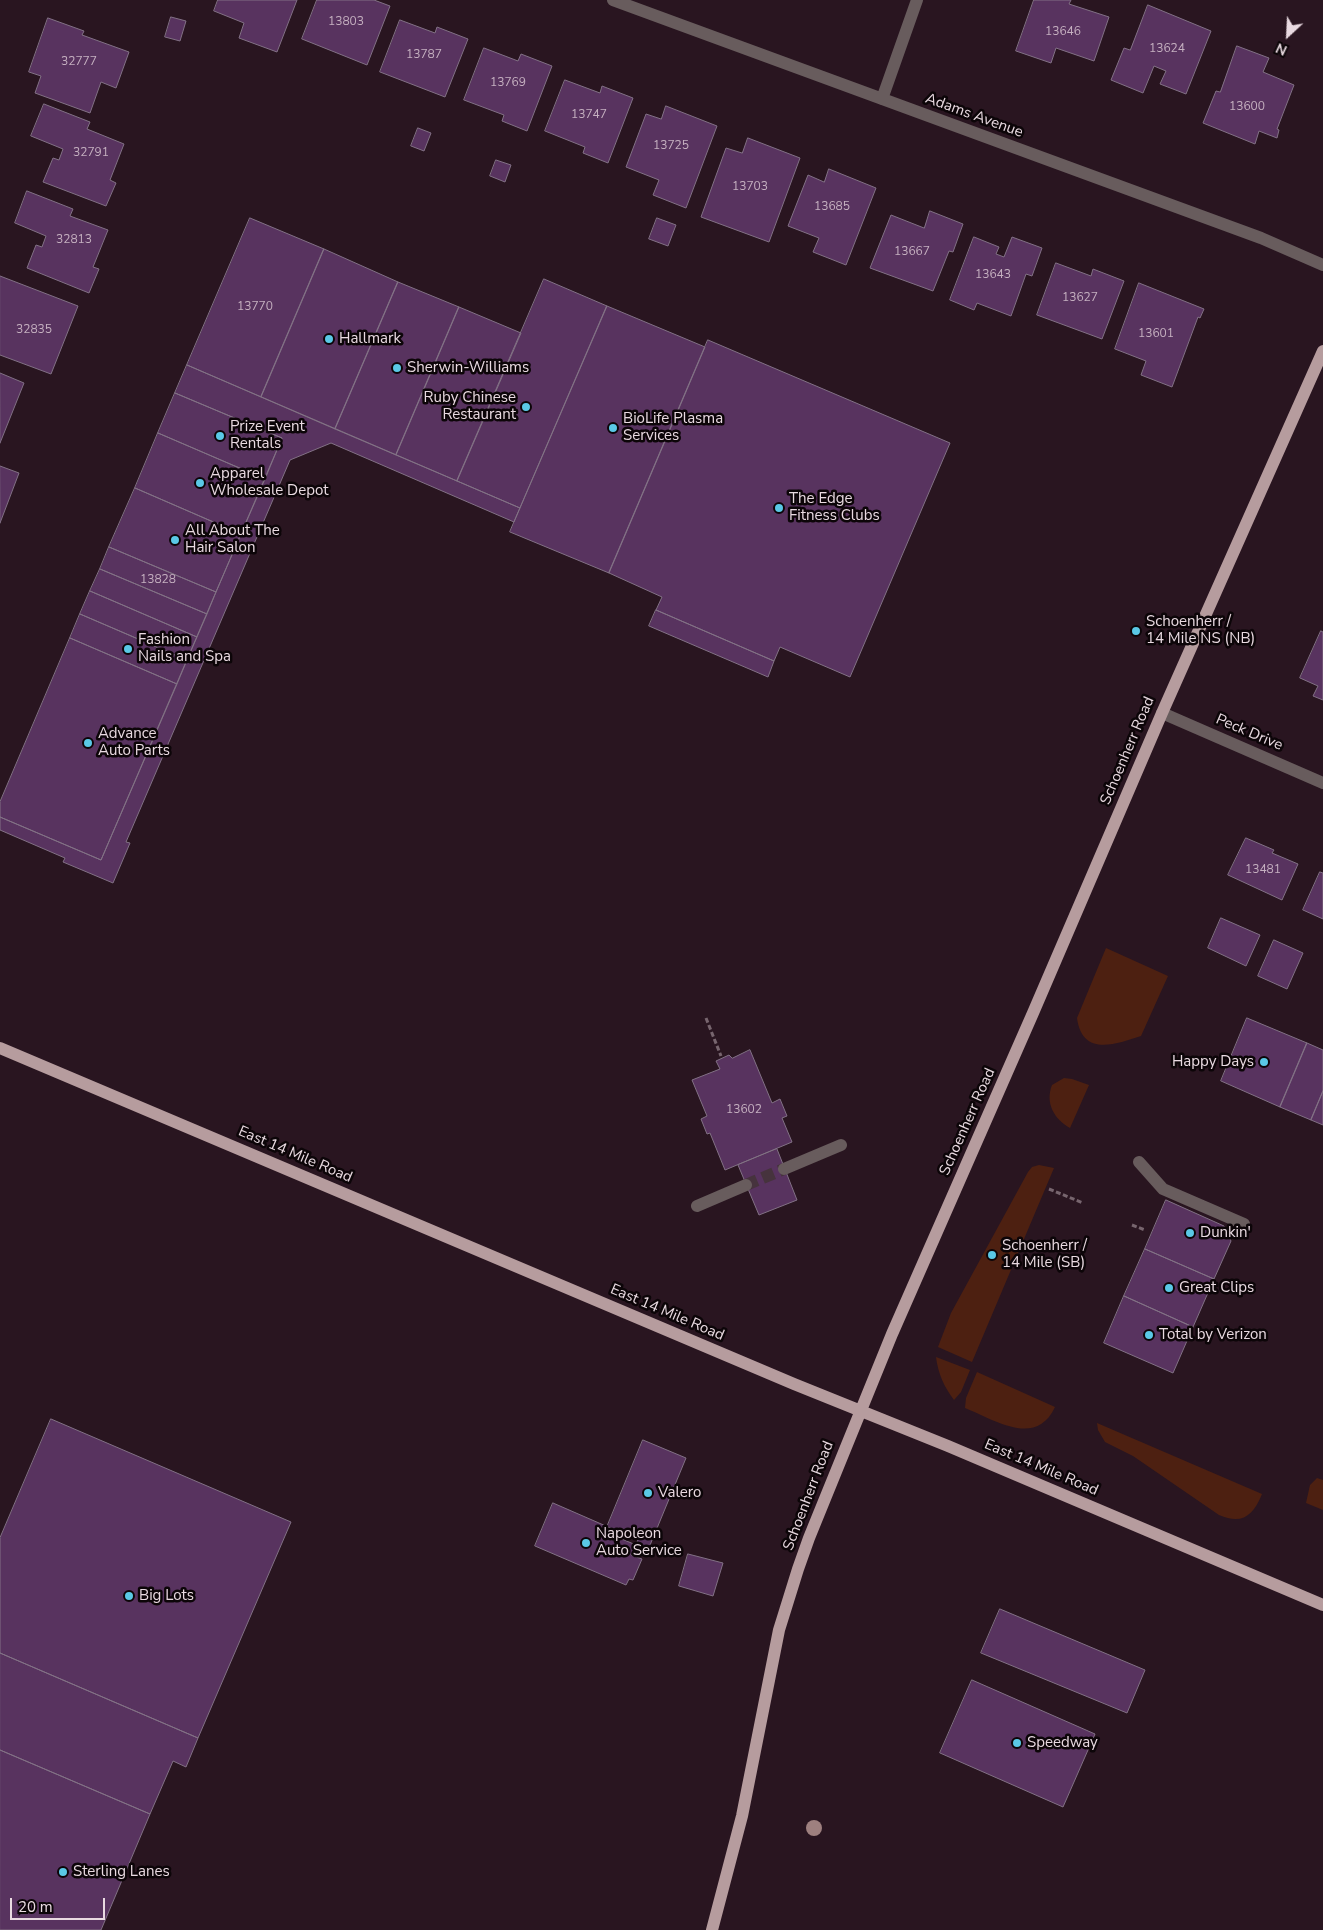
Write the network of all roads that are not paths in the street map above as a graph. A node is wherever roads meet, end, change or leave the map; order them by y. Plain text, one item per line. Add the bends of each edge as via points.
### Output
1 (613, 0) edge
2 (917, 0) edge
3 (882, 99) junction
4 (1323, 265) edge
5 (1323, 351) edge
6 (1162, 713) junction
7 (1323, 783) edge
8 (0, 1048) edge
9 (841, 1144) dead end
10 (1139, 1162) dead end
11 (784, 1169) tunnel mouth
12 (746, 1185) tunnel mouth
13 (697, 1206) dead end
14 (1244, 1224) dead end
15 (860, 1410) junction
16 (1323, 1605) edge
17 (712, 1930) edge

1 - 3 street, Adams Avenue
2 - 3 street
3 - 4 street, Adams Avenue via 1252,235
5 - 6 main road, Schoenherr Road
6 - 7 street, Peck Drive
6 - 15 main road, Schoenherr Road
8 - 15 main road, East 14 Mile Road
9 - 11 street
10 - 14 street via 1163,1189
12 - 13 street
15 - 16 main road, East 14 Mile Road
15 - 17 main road, Schoenherr Road via 798,1569 779,1630 742,1816

